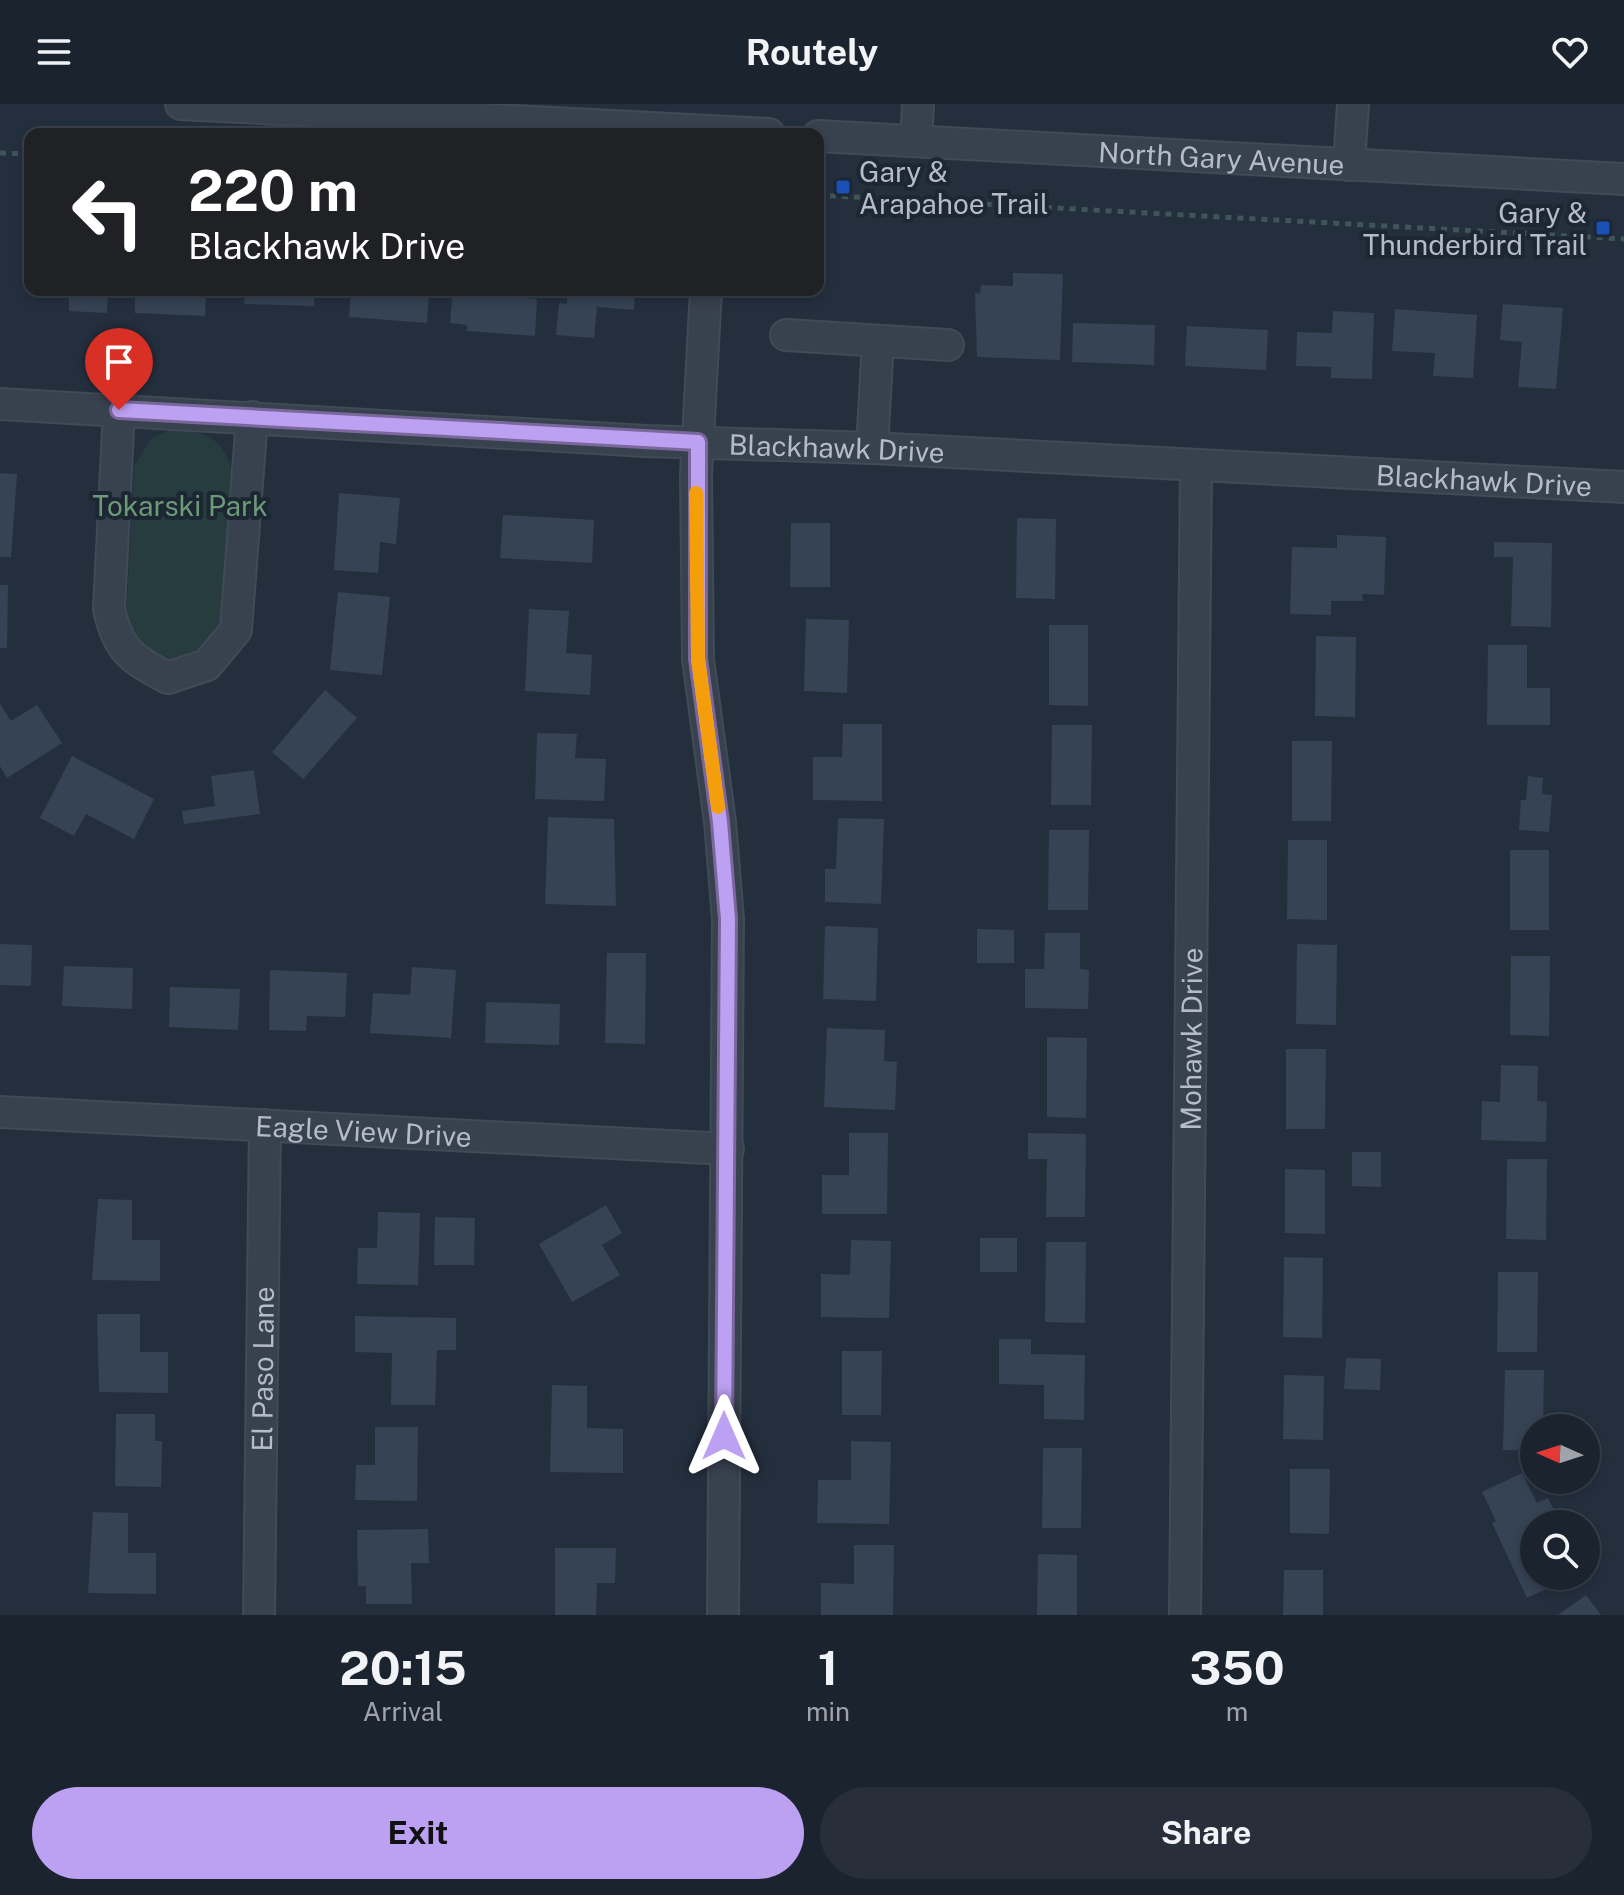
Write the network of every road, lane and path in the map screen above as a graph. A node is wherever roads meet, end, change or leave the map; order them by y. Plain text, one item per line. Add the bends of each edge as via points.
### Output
1 (181, 104) edge
2 (918, 104) edge
3 (1353, 104) edge
4 (492, 112) edge
5 (661, 128) edge
6 (824, 136) edge
7 (916, 141) junction
8 (0, 153) edge
9 (24, 154) edge
10 (1349, 165) junction
11 (1624, 179) edge
12 (824, 195) edge
13 (1624, 239) edge
14 (706, 296) edge
15 (786, 335) dead end
16 (878, 341) junction
17 (948, 345) dead end
18 (0, 404) edge
19 (119, 410) junction
20 (252, 417) junction
21 (698, 442) junction
22 (872, 448) junction
23 (1196, 465) junction
24 (1624, 487) edge
25 (0, 1112) edge
26 (265, 1125) junction
27 (728, 1149) junction
28 (259, 1615) edge
29 (723, 1615) edge
30 (1185, 1615) edge

1 - 4 street
2 - 7 street
3 - 10 street
4 - 5 street
6 - 7 street, North Gary Avenue
7 - 10 street, North Gary Avenue
8 - 9 path
10 - 11 street, North Gary Avenue
12 - 13 path
14 - 21 street
15 - 16 street
16 - 17 street
16 - 22 street
18 - 19 street, Blackhawk Drive
19 - 20 street, Blackhawk Drive
19 - 20 street via 109,609 131,658 168,678 207,665 236,630
20 - 21 street, Blackhawk Drive
21 - 22 street, Blackhawk Drive
21 - 27 street via 698,659 728,919
22 - 23 street, Blackhawk Drive
23 - 24 street, Blackhawk Drive
23 - 30 street, Mohawk Drive
25 - 26 street, Eagle View Drive
26 - 27 street, Eagle View Drive
26 - 28 street, El Paso Lane
27 - 29 street

